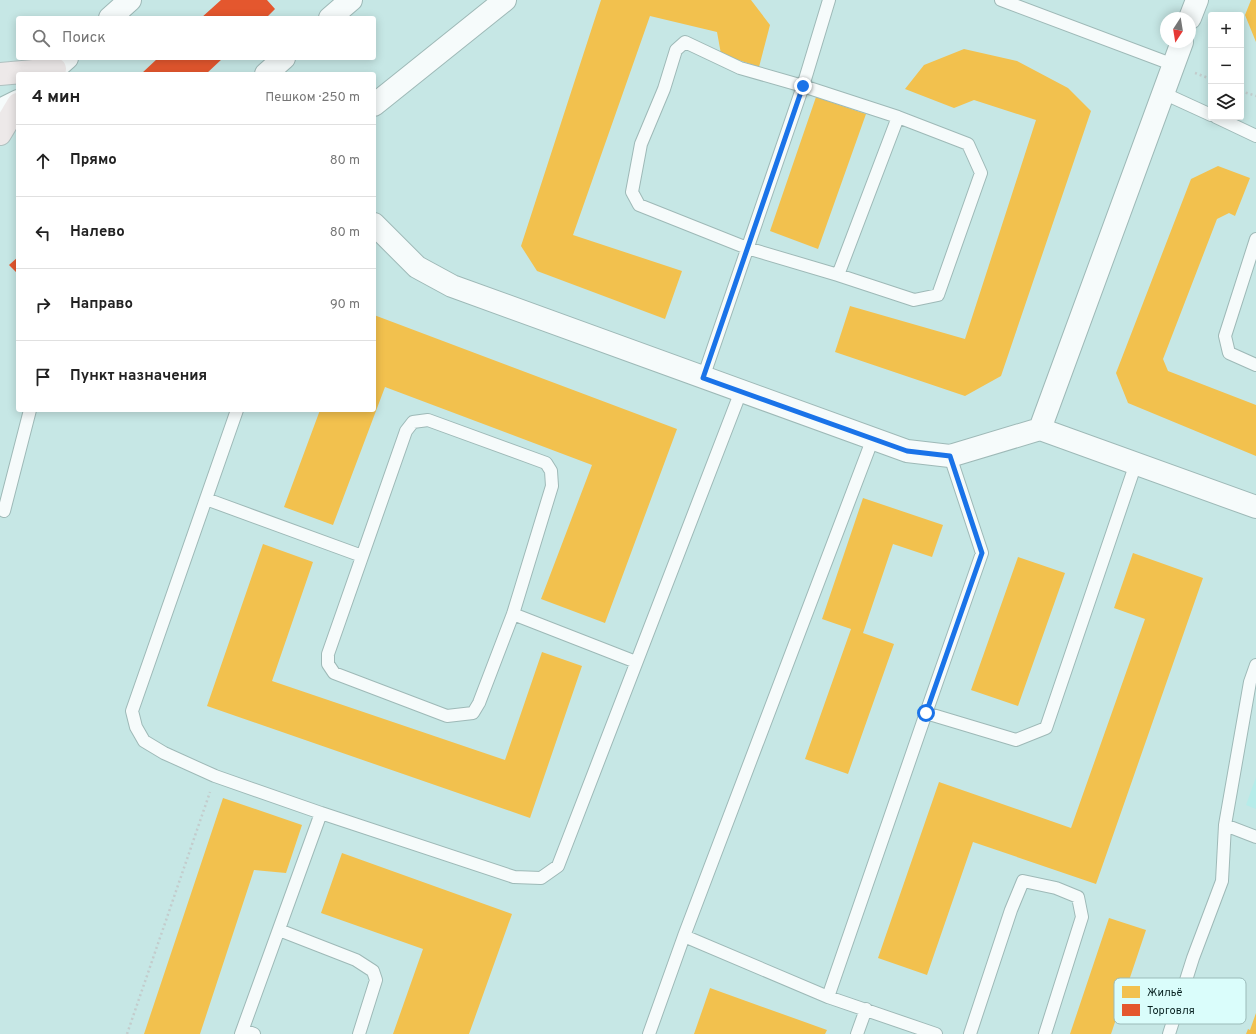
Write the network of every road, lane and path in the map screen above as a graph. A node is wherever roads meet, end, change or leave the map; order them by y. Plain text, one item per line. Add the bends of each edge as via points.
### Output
1 (130, 0) edge
2 (351, 0) edge
3 (505, 0) edge
4 (829, 0) edge
5 (1000, 0) edge
6 (1197, 0) edge
7 (1192, 12) edge
8 (112, 16) edge
9 (332, 16) edge
10 (1180, 48) edge
11 (282, 60) edge
12 (1174, 65) junction
13 (58, 69) edge
14 (23, 72) edge
15 (268, 72) edge
16 (16, 73) edge
17 (0, 74) edge
18 (803, 86) junction
19 (1244, 92) edge
20 (1163, 93) junction
21 (1256, 96) edge
22 (16, 102) edge
23 (376, 103) edge
24 (16, 107) edge
25 (0, 110) edge
26 (1208, 114) edge
27 (898, 117) junction
28 (1222, 120) edge
29 (0, 134) edge
30 (1256, 136) edge
31 (376, 226) edge
32 (1256, 239) edge
33 (747, 248) junction
34 (1253, 256) edge
35 (838, 275) junction
36 (1256, 365) edge
37 (703, 378) junction
38 (740, 391) junction
39 (29, 412) edge
40 (236, 412) edge
41 (1040, 429) junction
42 (873, 438) junction
43 (950, 456) junction
44 (1136, 463) junction
45 (206, 499) junction
46 (1256, 508) edge
47 (4, 511) dead end
48 (362, 556) junction
49 (512, 614) junction
50 (636, 662) junction
51 (1256, 665) edge
52 (926, 713) junction
53 (215, 776) junction
54 (321, 813) junction
55 (1225, 825) junction
56 (1256, 837) edge
57 (279, 930) junction
58 (684, 936) junction
59 (1187, 978) edge
60 (828, 997) junction
61 (866, 1009) junction
62 (1172, 1024) edge
63 (242, 1032) edge
64 (127, 1034) edge
65 (254, 1034) edge
66 (360, 1034) edge
67 (649, 1034) edge
68 (857, 1034) edge
69 (936, 1034) edge
70 (970, 1034) edge
71 (1045, 1034) edge
72 (1169, 1034) edge

1 - 8 street
2 - 9 street
3 - 23 street
4 - 18 lane
5 - 12 lane
6 - 7 street
10 - 12 street
11 - 15 street
12 - 20 street
13 - 14 highway
16 - 17 highway
18 - 27 lane
18 - 33 lane
18 - 33 lane via 740,68 685,42 676,50 664,89 641,144 632,192 639,205
19 - 21 path
20 - 26 lane
20 - 41 street
22 - 25 street
24 - 29 highway
27 - 35 lane
27 - 35 lane via 968,144 981,174 938,295 914,300
28 - 30 lane
31 - 37 street via 417,267 452,286
32 - 34 lane
33 - 35 lane
33 - 37 lane
34 - 36 lane via 1225,336 1229,352
37 - 38 street
38 - 42 street
38 - 50 lane
39 - 47 lane
40 - 45 lane
41 - 43 street
41 - 44 street
42 - 43 street via 907,451
42 - 58 lane
43 - 52 lane via 982,553
44 - 46 street
44 - 52 lane via 1046,728 1016,740
45 - 48 lane
45 - 53 lane via 132,711 136,728 144,741
48 - 49 lane via 328,654 328,664 334,673 440,714 447,716 473,713
48 - 49 lane via 406,431 413,422 428,420 546,463 552,471 552,486
49 - 50 lane
50 - 54 lane via 558,866 541,878 514,877
51 - 55 lane via 1250,682
52 - 60 lane
53 - 54 lane
53 - 64 path
54 - 57 lane
55 - 56 lane
55 - 59 lane via 1222,880
57 - 63 lane
57 - 66 lane via 356,960 372,971 376,980
58 - 60 lane
58 - 67 lane
60 - 61 lane
61 - 68 lane
61 - 69 lane
62 - 72 lane
63 - 65 lane
70 - 71 lane via 1022,881 1056,888 1078,897 1081,905 1082,917

